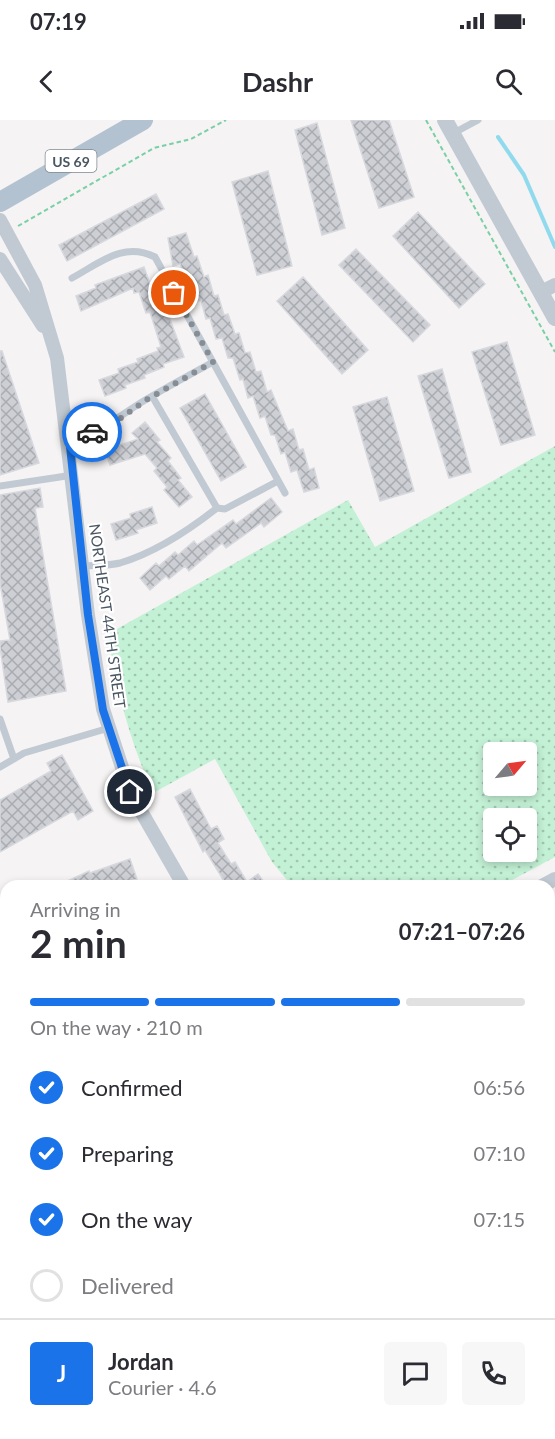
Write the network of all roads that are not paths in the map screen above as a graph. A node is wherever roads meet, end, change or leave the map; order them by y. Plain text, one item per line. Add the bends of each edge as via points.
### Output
1 (143, 120) edge
2 (478, 120) edge
3 (448, 127) edge
4 (0, 202) edge
5 (3, 226) edge
6 (0, 259) edge
7 (72, 278) dead end
8 (548, 289) edge
9 (555, 318) edge
10 (49, 335) junction
11 (213, 362) junction
12 (152, 396) junction
13 (69, 437) junction
14 (73, 475) junction
15 (278, 481) junction
16 (0, 486) edge
17 (285, 493) dead end
18 (217, 508) junction
19 (82, 566) junction
20 (0, 719) edge
21 (109, 728) junction
22 (14, 759) junction
23 (0, 767) edge
24 (181, 880) edge

1 - 4 main road, US 69
2 - 3 lane
3 - 8 street
5 - 10 street, NORTHEAST 44TH STREET via 36,285
6 - 10 street, NORTHEAST 44TH STREET
7 - 11 lane via 125,250 140,250 155,257
8 - 9 street
10 - 13 street, NORTHEAST 44TH STREET via 62,380
11 - 12 lane
11 - 15 lane
12 - 13 lane via 106,427
12 - 18 lane
13 - 14 street, NORTHEAST 44TH STREET
14 - 16 lane
14 - 19 street, NORTHEAST 44TH STREET
15 - 17 lane
15 - 18 lane via 225,509
18 - 19 lane via 143,555 117,564
19 - 21 street, NORTHEAST 44TH STREET
20 - 22 lane
21 - 22 lane
21 - 24 street, NORTHEAST 44TH STREET via 130,792
22 - 23 lane

